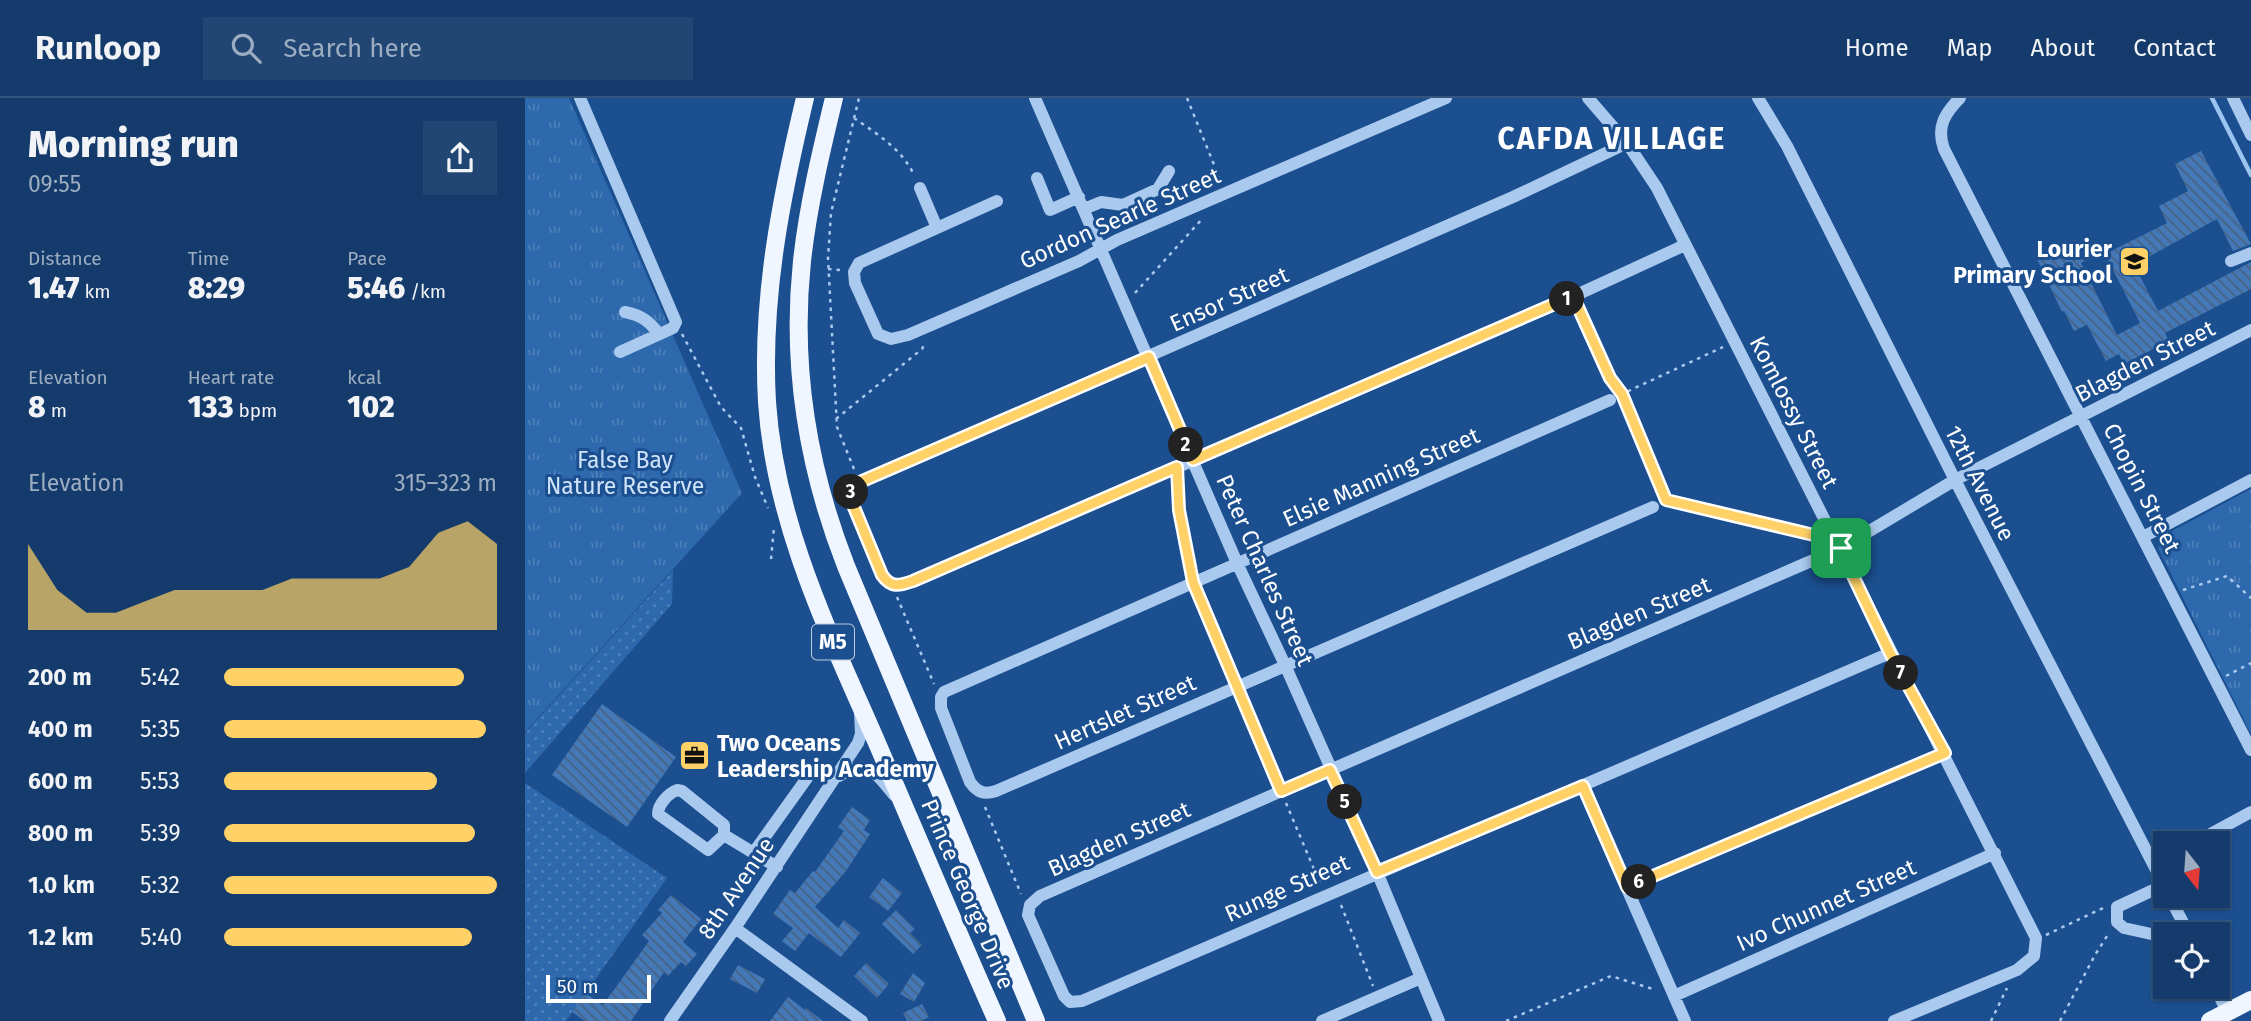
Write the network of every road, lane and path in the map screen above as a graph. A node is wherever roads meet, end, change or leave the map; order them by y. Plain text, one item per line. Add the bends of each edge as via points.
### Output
1 (580, 98) edge
2 (805, 98) edge
3 (834, 98) edge
4 (859, 98) edge
5 (1035, 98) edge
6 (1446, 98) edge
7 (1588, 98) edge
8 (1758, 98) edge
9 (1960, 98) edge
10 (2233, 98) edge
11 (854, 118) junction
12 (2251, 135) edge
13 (1627, 143) junction
14 (1169, 171) dead end
15 (1037, 178) dead end
16 (920, 188) joint
17 (997, 201) dead end
18 (1081, 203) junction
19 (937, 228) junction
20 (1685, 245) junction
21 (1102, 249) junction
22 (2251, 253) edge
23 (2231, 261) dead end
24 (1573, 296) junction
25 (625, 312) dead end
26 (934, 323) junction
27 (674, 327) junction
28 (2251, 330) edge
29 (659, 334) junction
30 (1734, 342) junction
31 (620, 352) dead end
32 (1149, 357) junction
33 (1622, 394) junction
34 (1609, 400) dead end
35 (2082, 416) junction
36 (837, 419) junction
37 (1193, 460) junction
38 (1177, 467) junction
39 (857, 475) dead end
40 (2251, 480) edge
41 (1955, 481) junction
42 (1666, 500) junction
43 (1653, 507) joint
44 (1831, 530) junction
45 (2143, 537) junction
46 (1841, 548) junction
47 (771, 559) dead end
48 (1237, 564) junction
49 (1193, 582) junction
50 (2182, 590) dead end
51 (896, 595) dead end
52 (2251, 598) edge
53 (1890, 653) junction
54 (2251, 663) edge
55 (1285, 665) junction
56 (2217, 681) junction
57 (1236, 687) junction
58 (938, 692) junction
59 (858, 699) junction
60 (2251, 750) edge
61 (1945, 753) junction
62 (1330, 770) junction
63 (807, 778) dead end
64 (836, 778) junction
65 (1583, 786) junction
66 (1281, 791) junction
67 (983, 803) dead end
68 (904, 806) junction
69 (2251, 813) edge
70 (2217, 831) edge
71 (724, 835) junction
72 (2153, 850) edge
73 (754, 852) junction
74 (1995, 853) junction
75 (777, 867) junction
76 (1377, 872) junction
77 (1627, 887) junction
78 (1336, 890) junction
79 (2153, 894) edge
80 (1026, 901) junction
81 (2117, 907) junction
82 (2117, 922) junction
83 (735, 928) junction
84 (2153, 934) edge
85 (2036, 938) junction
86 (2017, 970) junction
87 (1421, 978) junction
88 (1674, 996) junction
89 (2221, 999) edge
90 (2251, 1000) edge
91 (1360, 1004) junction
92 (2227, 1012) junction
93 (862, 1020) edge
94 (670, 1021) edge
95 (997, 1021) edge
96 (1035, 1021) edge
97 (1321, 1021) edge
98 (1439, 1021) edge
99 (1506, 1021) edge
100 (1685, 1021) edge
101 (1893, 1021) edge
102 (1991, 1021) edge
103 (2060, 1021) edge
104 (2210, 1021) edge

1 - 27 street via 676,322
2 - 59 main road, Prince George Drive / M5 via 772,259 767,403 792,536
3 - 96 main road, Prince George Drive / M5 via 809,211 800,296 803,402 814,466 846,566
4 - 11 path
5 - 18 street, Peter Charles Street
6 - 21 street, Gordon Searle Street
7 - 13 street, Komlossy Street
8 - 41 street, 12th Avenue via 1787,146
9 - 35 street, Chopin Street via 1943,118 1942,143
10 - 12 street
11 - 16 path via 899,152
11 - 36 path via 831,213 828,258
13 - 20 street, Komlossy Street via 1657,188
13 - 32 street, Ensor Street
14 - 18 street via 1158,189 1123,205
15 - 18 street via 1050,210
16 - 19 street
17 - 19 street
18 - 21 street, Peter Charles Street
19 - 26 street, Gordon Searle Street via 864,259 854,272 878,334 897,338
20 - 24 street
20 - 30 street, Komlossy Street
21 - 26 street, Gordon Searle Street
21 - 32 street, Peter Charles Street
22 - 23 street
24 - 33 path via 1610,378
24 - 37 street
25 - 29 street via 642,317
26 - 36 path via 922,349
27 - 29 street
27 - 47 path via 684,336 721,407 741,428 772,517
28 - 35 street, Blagden Street
29 - 31 street
30 - 33 path
30 - 44 street, Komlossy Street
32 - 37 street, Peter Charles Street
32 - 38 street, Ensor Street via 860,482 850,494 874,559 895,586
33 - 42 path
34 - 48 street, Elsie Manning Street
35 - 41 street, Blagden Street
35 - 45 street, Chopin Street
36 - 39 path
37 - 38 street
37 - 48 street, Peter Charles Street
38 - 49 path via 1179,510
40 - 45 street
41 - 46 street, Blagden Street
41 - 72 street, 12th Avenue
42 - 43 path
42 - 44 path via 1818,536
43 - 55 street, Hertslet Street
44 - 46 street, Komlossy Street
45 - 56 street, Chopin Street
46 - 53 street, Komlossy Street
46 - 62 street, Blagden Street
48 - 49 street, Elsie Manning Street
48 - 55 street, Peter Charles Street
49 - 57 path
49 - 58 street, Elsie Manning Street
50 - 52 path via 2227,576
51 - 58 path
53 - 61 street, Komlossy Street
53 - 65 street, Runge Street
54 - 56 path
55 - 57 street, Hertslet Street
55 - 62 street, Peter Charles Street
56 - 60 street, Chopin Street
57 - 58 street, Hertslet Street via 989,793 975,789 970,782
57 - 66 path
59 - 64 street, 8th Avenue via 861,734
59 - 68 main road, Prince George Drive / M5
61 - 74 street, Komlossy Street
61 - 77 street
62 - 66 street, Blagden Street
62 - 76 street, Peter Charles Street
63 - 73 street
64 - 68 street via 853,768 869,768
64 - 75 street, 8th Avenue
65 - 76 street, Runge Street
65 - 77 street
66 - 78 path via 1319,881 1329,876
66 - 80 street, Blagden Street
67 - 80 path
68 - 95 main road, Prince George Drive / M5
69 - 70 street
71 - 71 street via 705,850 659,816 658,808 671,793 682,791 722,822
71 - 73 street
73 - 75 street
74 - 85 street, Komlossy Street
74 - 88 street, Ivo Chunnet Street
75 - 83 street, 8th Avenue
76 - 78 street, Runge Street
76 - 87 street, Peter Charles Street
77 - 88 street
78 - 80 street, Runge Street via 1076,1003 1064,996 1032,926
78 - 91 path via 1374,985
79 - 81 street
81 - 82 street
81 - 85 path via 2101,908
82 - 84 street
82 - 103 path
83 - 93 street
83 - 94 street, 8th Avenue
85 - 86 street via 2034,956
86 - 101 street
86 - 102 path
87 - 91 street
87 - 98 street, Peter Charles Street
88 - 99 path via 1611,976
88 - 100 street
89 - 92 street
90 - 92 main road
91 - 97 street
92 - 104 main road

